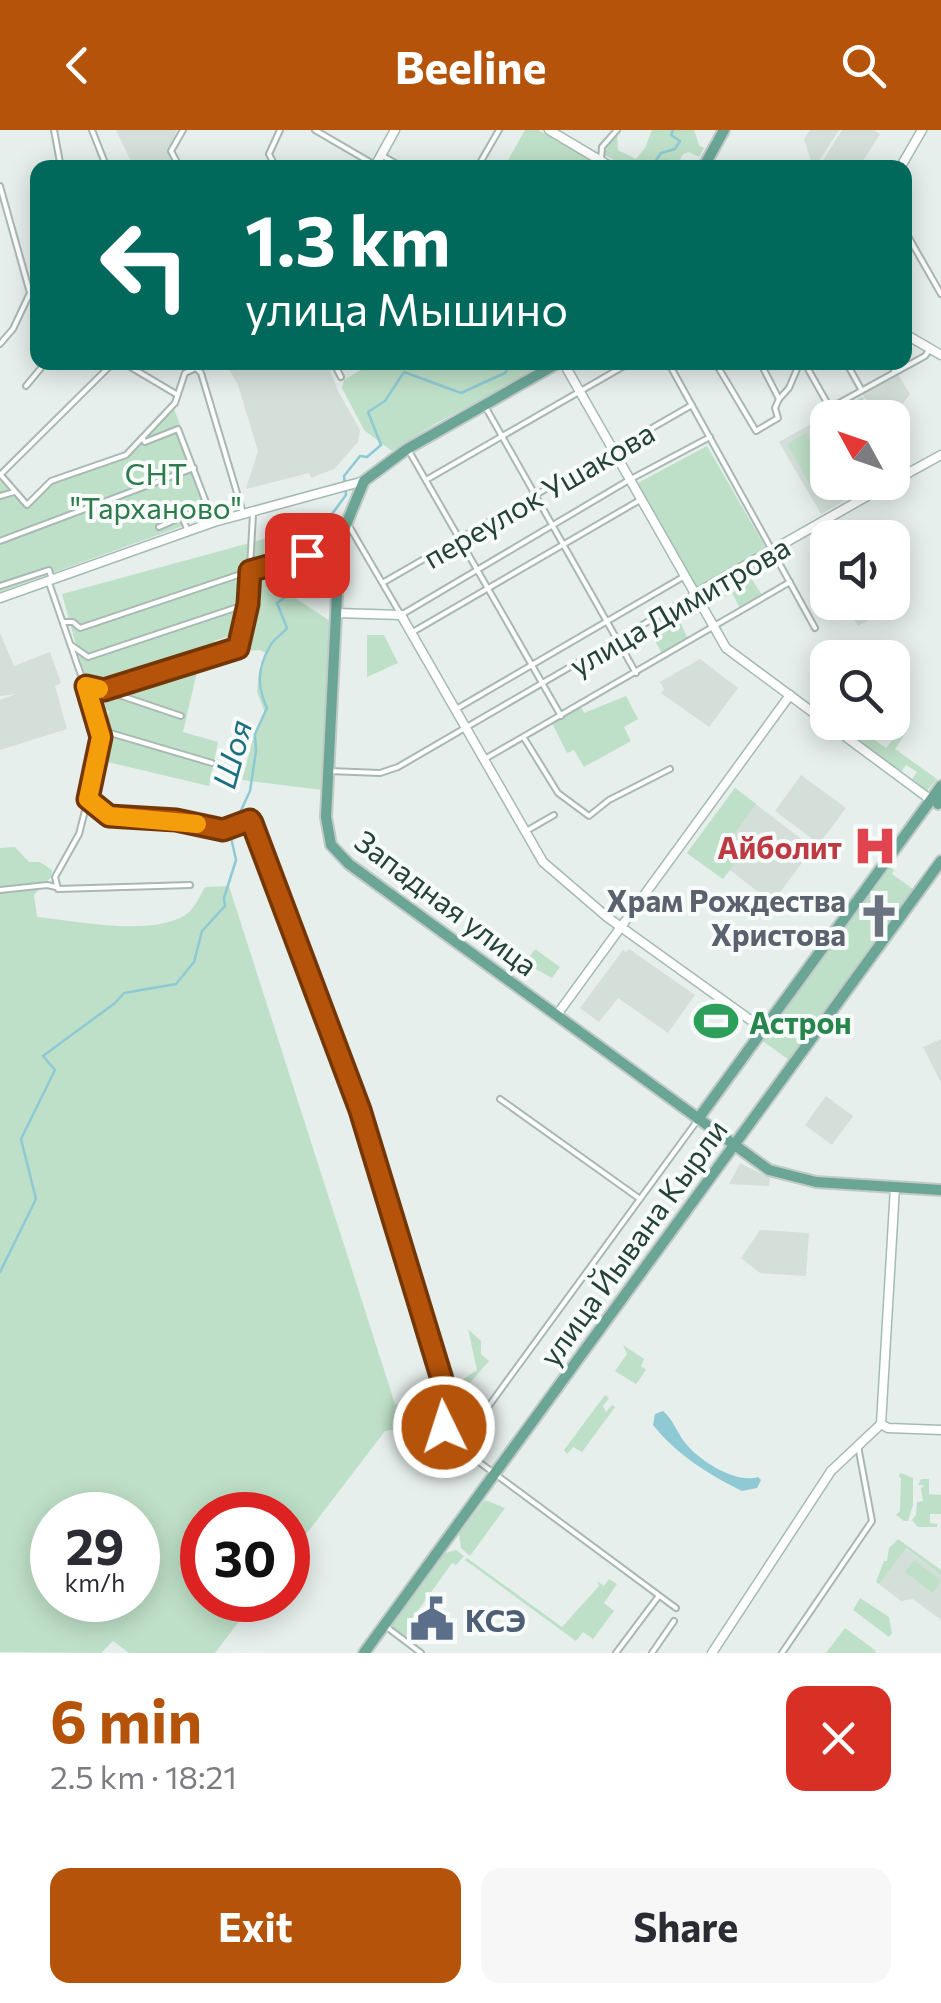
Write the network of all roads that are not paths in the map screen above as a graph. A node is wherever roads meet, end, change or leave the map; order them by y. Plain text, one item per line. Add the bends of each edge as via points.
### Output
1 (54, 130) edge
2 (92, 130) edge
3 (183, 130) edge
4 (280, 130) edge
5 (315, 130) edge
6 (395, 130) edge
7 (499, 130) edge
8 (549, 130) edge
9 (616, 130) edge
10 (724, 130) edge
11 (922, 130) edge
12 (381, 155) junction
13 (60, 160) edge
14 (103, 160) edge
15 (176, 160) edge
16 (273, 160) edge
17 (365, 160) edge
18 (378, 160) edge
19 (390, 160) edge
20 (481, 160) edge
21 (599, 160) edge
22 (601, 160) edge
23 (707, 160) edge
24 (905, 160) edge
25 (0, 186) edge
26 (912, 243) edge
27 (941, 294) edge
28 (912, 338) edge
29 (0, 344) edge
30 (930, 349) junction
31 (941, 355) edge
32 (912, 361) edge
33 (39, 370) edge
34 (103, 370) edge
35 (136, 370) edge
36 (188, 370) edge
37 (198, 370) edge
38 (338, 370) edge
39 (547, 370) edge
40 (567, 370) edge
41 (617, 370) edge
42 (672, 370) edge
43 (720, 370) edge
44 (764, 370) edge
45 (798, 370) edge
46 (807, 370) edge
47 (850, 370) edge
48 (898, 370) edge
49 (895, 372) joint
50 (342, 377) dead end
51 (26, 386) dead end
52 (861, 389) junction
53 (579, 392) junction
54 (176, 394) junction
55 (779, 399) junction
56 (484, 404) junction
57 (692, 405) junction
58 (710, 437) junction
59 (142, 438) junction
60 (504, 438) junction
61 (407, 450) junction
62 (612, 450) junction
63 (941, 455) edge
64 (194, 468) junction
65 (910, 472) edge
66 (0, 474) edge
67 (426, 480) junction
68 (629, 480) junction
69 (364, 481) junction
70 (14, 492) junction
71 (536, 493) junction
72 (0, 496) edge
73 (640, 500) junction
74 (861, 500) edge
75 (248, 511) junction
76 (182, 516) junction
77 (346, 524) junction
78 (554, 524) junction
79 (159, 528) dead end
80 (188, 531) junction
81 (459, 538) junction
82 (0, 541) edge
83 (564, 543) junction
84 (311, 548) dead end
85 (774, 550) junction
86 (478, 570) junction
87 (250, 571) junction
88 (683, 578) junction
89 (50, 580) junction
90 (384, 582) junction
91 (790, 582) junction
92 (0, 586) edge
93 (488, 587) junction
94 (693, 595) junction
95 (0, 598) edge
96 (248, 604) junction
97 (337, 613) junction
98 (401, 615) junction
99 (608, 620) junction
100 (63, 622) junction
101 (712, 627) junction
102 (815, 628) dead end
103 (410, 633) junction
104 (619, 639) junction
105 (71, 645) junction
106 (532, 664) junction
107 (636, 673) junction
108 (543, 683) junction
109 (86, 686) junction
110 (104, 690) junction
111 (790, 695) junction
112 (454, 710) junction
113 (181, 716) dead end
114 (561, 716) junction
115 (465, 728) junction
116 (100, 730) junction
117 (524, 738) junction
118 (483, 760) junction
119 (212, 763) dead end
120 (670, 769) dead end
121 (329, 771) junction
122 (941, 786) edge
123 (88, 799) junction
124 (938, 803) edge
125 (554, 815) dead end
126 (524, 832) junction
127 (941, 862) edge
128 (190, 886) dead end
129 (56, 887) junction
130 (0, 890) edge
131 (621, 927) junction
132 (556, 1016) junction
133 (763, 1029) junction
134 (500, 1099) dead end
135 (698, 1120) junction
136 (733, 1146) junction
137 (896, 1187) junction
138 (941, 1190) edge
139 (640, 1199) junction
140 (882, 1424) junction
141 (941, 1430) edge
142 (858, 1446) junction
143 (458, 1448) junction
144 (494, 1475) junction
145 (659, 1595) junction
146 (676, 1608) dead end
147 (674, 1621) dead end
148 (384, 1625) junction
149 (364, 1653) edge
150 (421, 1653) edge
151 (616, 1653) edge
152 (652, 1653) edge
153 (712, 1653) edge
154 (782, 1653) edge

1 - 13 street
2 - 14 street
3 - 15 street via 172,152
4 - 16 street via 271,144
5 - 17 street
6 - 12 street
7 - 20 street
8 - 21 street
9 - 22 street
10 - 23 main road
11 - 24 street
12 - 18 street
12 - 19 street
25 - 29 street via 30,293
26 - 27 street
28 - 30 street
30 - 31 street
30 - 32 street
33 - 51 street
34 - 66 street
35 - 54 street
36 - 54 street
37 - 75 street
38 - 50 street
39 - 56 main road
40 - 53 street
41 - 53 street
42 - 57 street
43 - 55 street via 756,431 778,418
44 - 55 street
45 - 55 street
46 - 52 street via 829,407
47 - 52 street
48 - 49 street
49 - 52 street
53 - 60 street
53 - 62 street
54 - 59 street
56 - 60 street
56 - 61 main road
57 - 58 street
57 - 62 street, переулок Ушакова
58 - 68 street
58 - 85 street
59 - 64 street via 178,430
59 - 70 street via 126,455 51,481 31,504
60 - 67 street
60 - 71 street
61 - 67 street
61 - 69 main road
62 - 68 street
62 - 71 street, переулок Ушакова
63 - 65 street, улица Димитрова
64 - 76 street via 207,505
64 - 82 street
66 - 70 street
67 - 81 street
68 - 73 street
68 - 78 street
69 - 75 street
69 - 77 main road, Западная улица
70 - 72 street
71 - 78 street
71 - 81 street, переулок Ушакова
73 - 83 street
73 - 88 street
74 - 85 street, улица Димитрова
75 - 80 street
75 - 87 street
76 - 79 street
76 - 80 street
77 - 90 street
77 - 97 main road, Западная улица
78 - 83 street
78 - 86 street
80 - 89 street
81 - 86 street
81 - 90 street, переулок Ушакова
83 - 93 street
83 - 99 street
84 - 87 street via 304,557
85 - 91 street
85 - 94 street, улица Димитрова
86 - 93 street
86 - 98 street
87 - 96 street
87 - 100 street via 80,628
88 - 94 street
88 - 99 street
89 - 92 street via 49,570
89 - 95 street
89 - 100 street
90 - 98 street
91 - 101 street
91 - 102 street
93 - 103 street
93 - 106 street
94 - 101 street
94 - 104 street, улица Димитрова
96 - 105 street via 88,657
96 - 110 street via 238,648
97 - 98 street
97 - 121 main road, Западная улица
98 - 103 street
99 - 104 street
99 - 106 street
100 - 105 street
101 - 107 street
101 - 111 street via 732,654
103 - 112 street
104 - 107 street
104 - 108 street, улица Димитрова
105 - 109 street
106 - 108 street
106 - 112 street
107 - 114 street
108 - 114 street
108 - 115 street, улица Димитрова
109 - 110 street
109 - 116 street
110 - 113 street
111 - 124 street
111 - 131 street
112 - 115 street
114 - 117 street
115 - 118 street
115 - 121 street, улица Димитрова via 391,770
116 - 119 street
116 - 123 street
117 - 118 street
117 - 120 street via 558,793 589,816
118 - 126 street
121 - 132 main road, Западная улица via 327,832 340,856
122 - 124 main road, улица Йывана Кырли
123 - 129 street
123 - 143 street via 109,816 223,830 252,823 360,1110 442,1382 445,1434
124 - 133 main road, улица Йывана Кырли
125 - 126 street
126 - 131 street via 545,860
127 - 136 main road, улица Йывана Кырли
128 - 129 street
129 - 130 street
131 - 132 street
131 - 133 street
132 - 135 main road, Западная улица
133 - 135 main road, улица Йывана Кырли
134 - 139 street
135 - 136 main road, Западная улица
135 - 139 street, улица Йывана Кырли
136 - 137 main road, Западная улица via 790,1178
136 - 144 main road, улица Йывана Кырли
137 - 138 main road, Западная улица
137 - 140 street
139 - 143 street, улица Йывана Кырли
140 - 141 street
140 - 142 street
142 - 153 street via 831,1471
142 - 154 street via 872,1522
143 - 144 street
144 - 145 street
144 - 148 main road, улица Йывана Кырли
145 - 146 street
145 - 151 street
147 - 152 street
148 - 149 main road, улица Йывана Кырли
148 - 150 street

